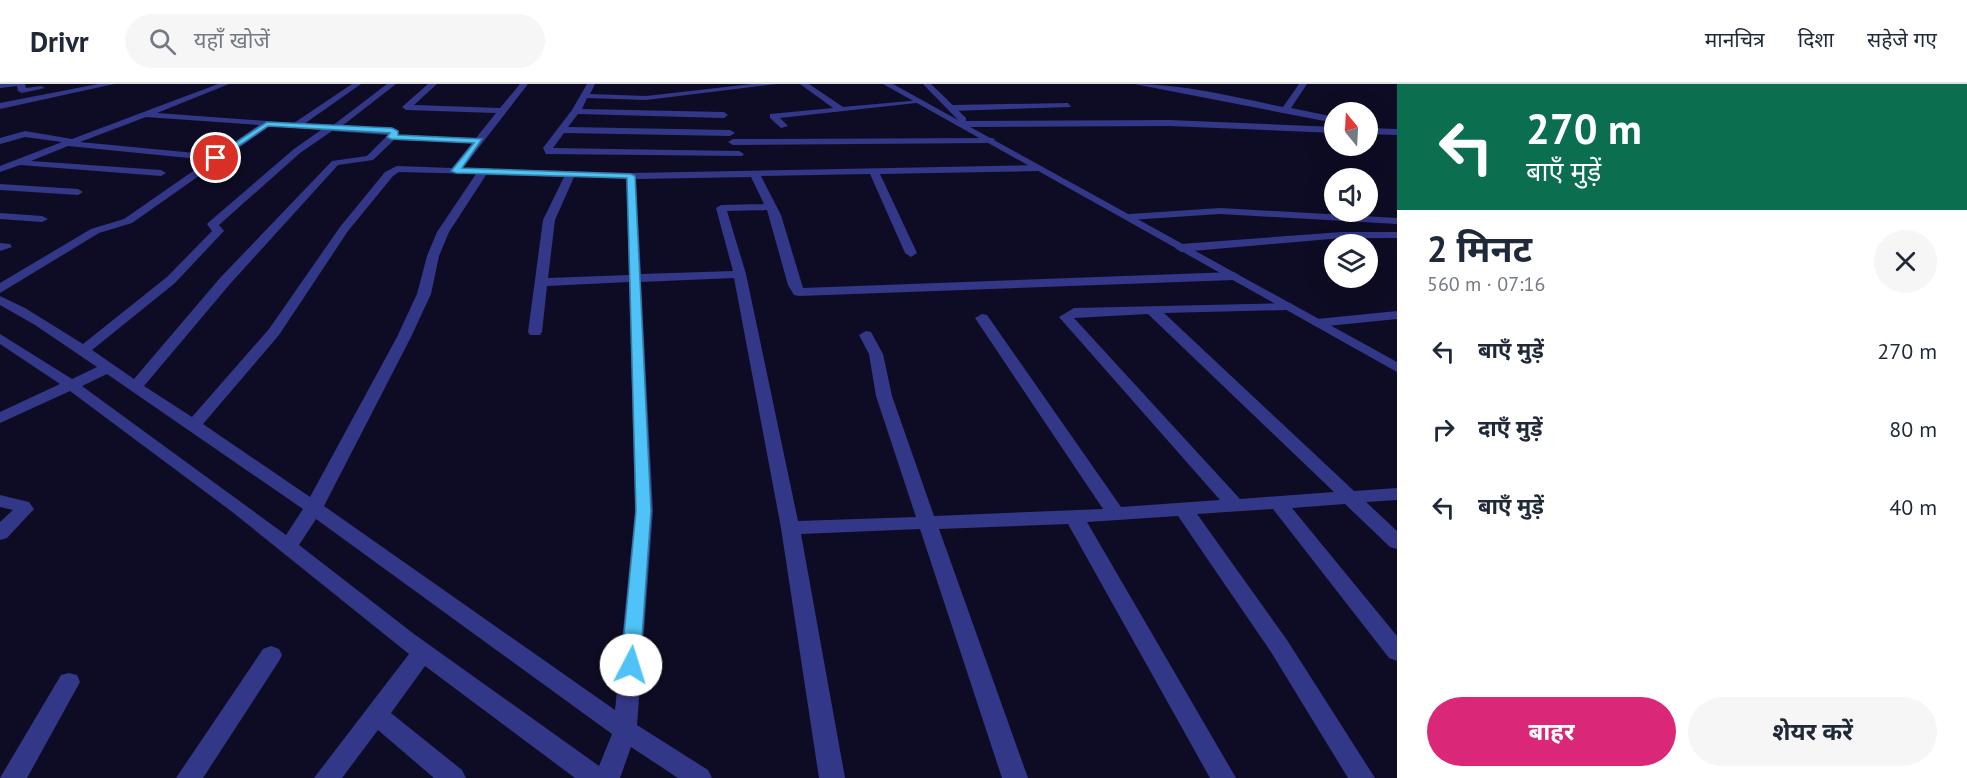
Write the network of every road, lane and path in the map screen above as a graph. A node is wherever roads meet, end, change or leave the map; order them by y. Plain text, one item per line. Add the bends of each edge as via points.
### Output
1 (16, 84) edge
2 (21, 84) edge
3 (110, 84) edge
4 (225, 84) edge
5 (357, 84) edge
6 (392, 84) edge
7 (433, 84) edge
8 (524, 84) edge
9 (591, 84) edge
10 (694, 84) edge
11 (773, 84) edge
12 (804, 84) edge
13 (887, 84) edge
14 (927, 84) edge
15 (1138, 84) edge
16 (1304, 84) edge
17 (738, 85) edge
18 (0, 86) edge
19 (48, 86) dead end
20 (1170, 86) edge
21 (709, 90) junction
22 (585, 96) junction
23 (646, 98) junction
24 (921, 102) junction
25 (1068, 105) dead end
26 (0, 106) edge
27 (952, 108) junction
28 (1286, 109) junction
29 (841, 110) junction
30 (504, 111) junction
31 (576, 111) junction
32 (140, 114) junction
33 (724, 115) junction
34 (1324, 118) edge
35 (267, 124) junction
36 (295, 126) junction
37 (784, 126) dead end
38 (970, 127) junction
39 (332, 128) junction
40 (561, 130) junction
41 (1324, 130) edge
42 (1378, 131) edge
43 (1397, 132) edge
44 (391, 137) junction
45 (732, 137) junction
46 (990, 140) junction
47 (0, 141) edge
48 (480, 141) junction
49 (69, 142) junction
50 (739, 154) junction
51 (216, 158) junction
52 (16, 163) junction
53 (1039, 168) junction
54 (0, 169) edge
55 (456, 171) junction
56 (161, 172) dead end
57 (483, 172) junction
58 (874, 172) junction
59 (750, 173) junction
60 (570, 174) junction
61 (631, 176) junction
62 (0, 187) edge
63 (78, 192) dead end
64 (771, 207) junction
65 (0, 216) edge
66 (1130, 217) junction
67 (42, 219) dead end
68 (1397, 221) edge
69 (1397, 235) edge
70 (1181, 248) junction
71 (911, 253) dead end
72 (740, 274) junction
73 (1234, 276) junction
74 (634, 278) junction
75 (541, 282) junction
76 (0, 289) edge
77 (0, 300) edge
78 (1286, 306) junction
79 (1152, 310) junction
80 (1397, 315) edge
81 (982, 318) dead end
82 (1317, 323) junction
83 (535, 332) dead end
84 (866, 335) dead end
85 (0, 338) edge
86 (84, 350) junction
87 (110, 367) junction
88 (1397, 368) edge
89 (70, 384) junction
90 (135, 387) junction
91 (0, 418) edge
92 (194, 425) junction
93 (1397, 494) edge
94 (1350, 498) junction
95 (0, 501) edge
96 (1278, 503) junction
97 (1236, 506) junction
98 (314, 507) junction
99 (1184, 510) junction
100 (1116, 514) junction
101 (1074, 517) junction
102 (926, 522) junction
103 (790, 528) junction
104 (0, 533) edge
105 (1397, 542) edge
106 (288, 546) junction
107 (1397, 652) edge
108 (423, 653) junction
109 (271, 655) dead end
110 (69, 682) dead end
111 (386, 700) junction
112 (625, 731) junction
113 (10, 773) edge
114 (189, 778) edge
115 (327, 778) edge
116 (453, 778) edge
117 (595, 778) edge
118 (607, 778) edge
119 (699, 778) edge
120 (832, 778) edge
121 (1014, 778) edge
122 (1223, 778) edge
123 (1362, 778) edge

1 - 18 street
2 - 19 street via 23,91
3 - 26 street
4 - 32 street
5 - 36 street
6 - 39 street
7 - 30 street via 406,107
8 - 30 street
9 - 22 street
10 - 23 street via 692,88 648,87
11 - 17 street
12 - 29 street
13 - 24 street
14 - 27 street
15 - 20 street
16 - 28 street
17 - 21 street
20 - 28 street via 1225,93
21 - 23 street
21 - 33 street via 721,103
22 - 23 street
22 - 31 street
24 - 29 street
24 - 38 street
25 - 27 street
27 - 38 street
28 - 34 street
29 - 37 street via 773,116
30 - 48 street
31 - 33 street
31 - 40 street
32 - 35 street
32 - 49 street
33 - 45 street
35 - 36 street
35 - 51 street
36 - 39 street
38 - 41 street via 1169,123
38 - 46 street
39 - 44 street via 395,131
39 - 86 street via 297,151 213,224 218,231 171,280
40 - 45 street
40 - 50 street via 549,152
42 - 43 street
44 - 48 street
44 - 90 street via 370,158 335,163 232,272
45 - 46 street
45 - 50 street
46 - 53 street
47 - 49 street via 25,134
48 - 55 street
49 - 51 street
49 - 52 street
50 - 59 street
51 - 76 street via 128,221 95,231
52 - 54 street
52 - 56 street
53 - 58 street
53 - 66 street
55 - 57 street
55 - 92 street via 403,169 389,174 344,229 274,332
57 - 60 street
57 - 98 street via 443,232 424,294
58 - 59 street
58 - 71 street
59 - 61 street
59 - 64 street
60 - 61 street
60 - 75 street via 549,220
61 - 74 street
62 - 63 street
64 - 72 street via 721,208
64 - 73 street via 799,292
65 - 67 street
66 - 68 street via 1220,211
66 - 70 street
69 - 70 street via 1342,235
70 - 73 street
72 - 74 street
72 - 103 street
73 - 78 street
74 - 75 street
74 - 112 street via 644,511
75 - 83 street
77 - 86 street
78 - 79 street
78 - 82 street
79 - 94 street
79 - 97 street via 1074,312 1066,317
80 - 82 street
81 - 100 street
82 - 88 street
84 - 102 street via 876,354 884,396
85 - 89 street
86 - 87 street
87 - 89 street
87 - 90 street
89 - 91 street
89 - 106 street
90 - 92 street
92 - 98 street
93 - 94 street
94 - 96 street
94 - 105 street
95 - 104 street via 25,509
96 - 97 street
96 - 107 street
97 - 99 street
98 - 106 street
98 - 112 street
99 - 100 street
99 - 123 street via 1279,646
100 - 101 street
101 - 102 street
101 - 122 street
102 - 103 street
102 - 121 street
103 - 120 street
106 - 108 street
108 - 111 street
108 - 117 street
109 - 114 street
110 - 113 street
111 - 115 street
111 - 116 street
112 - 118 street
112 - 119 street

